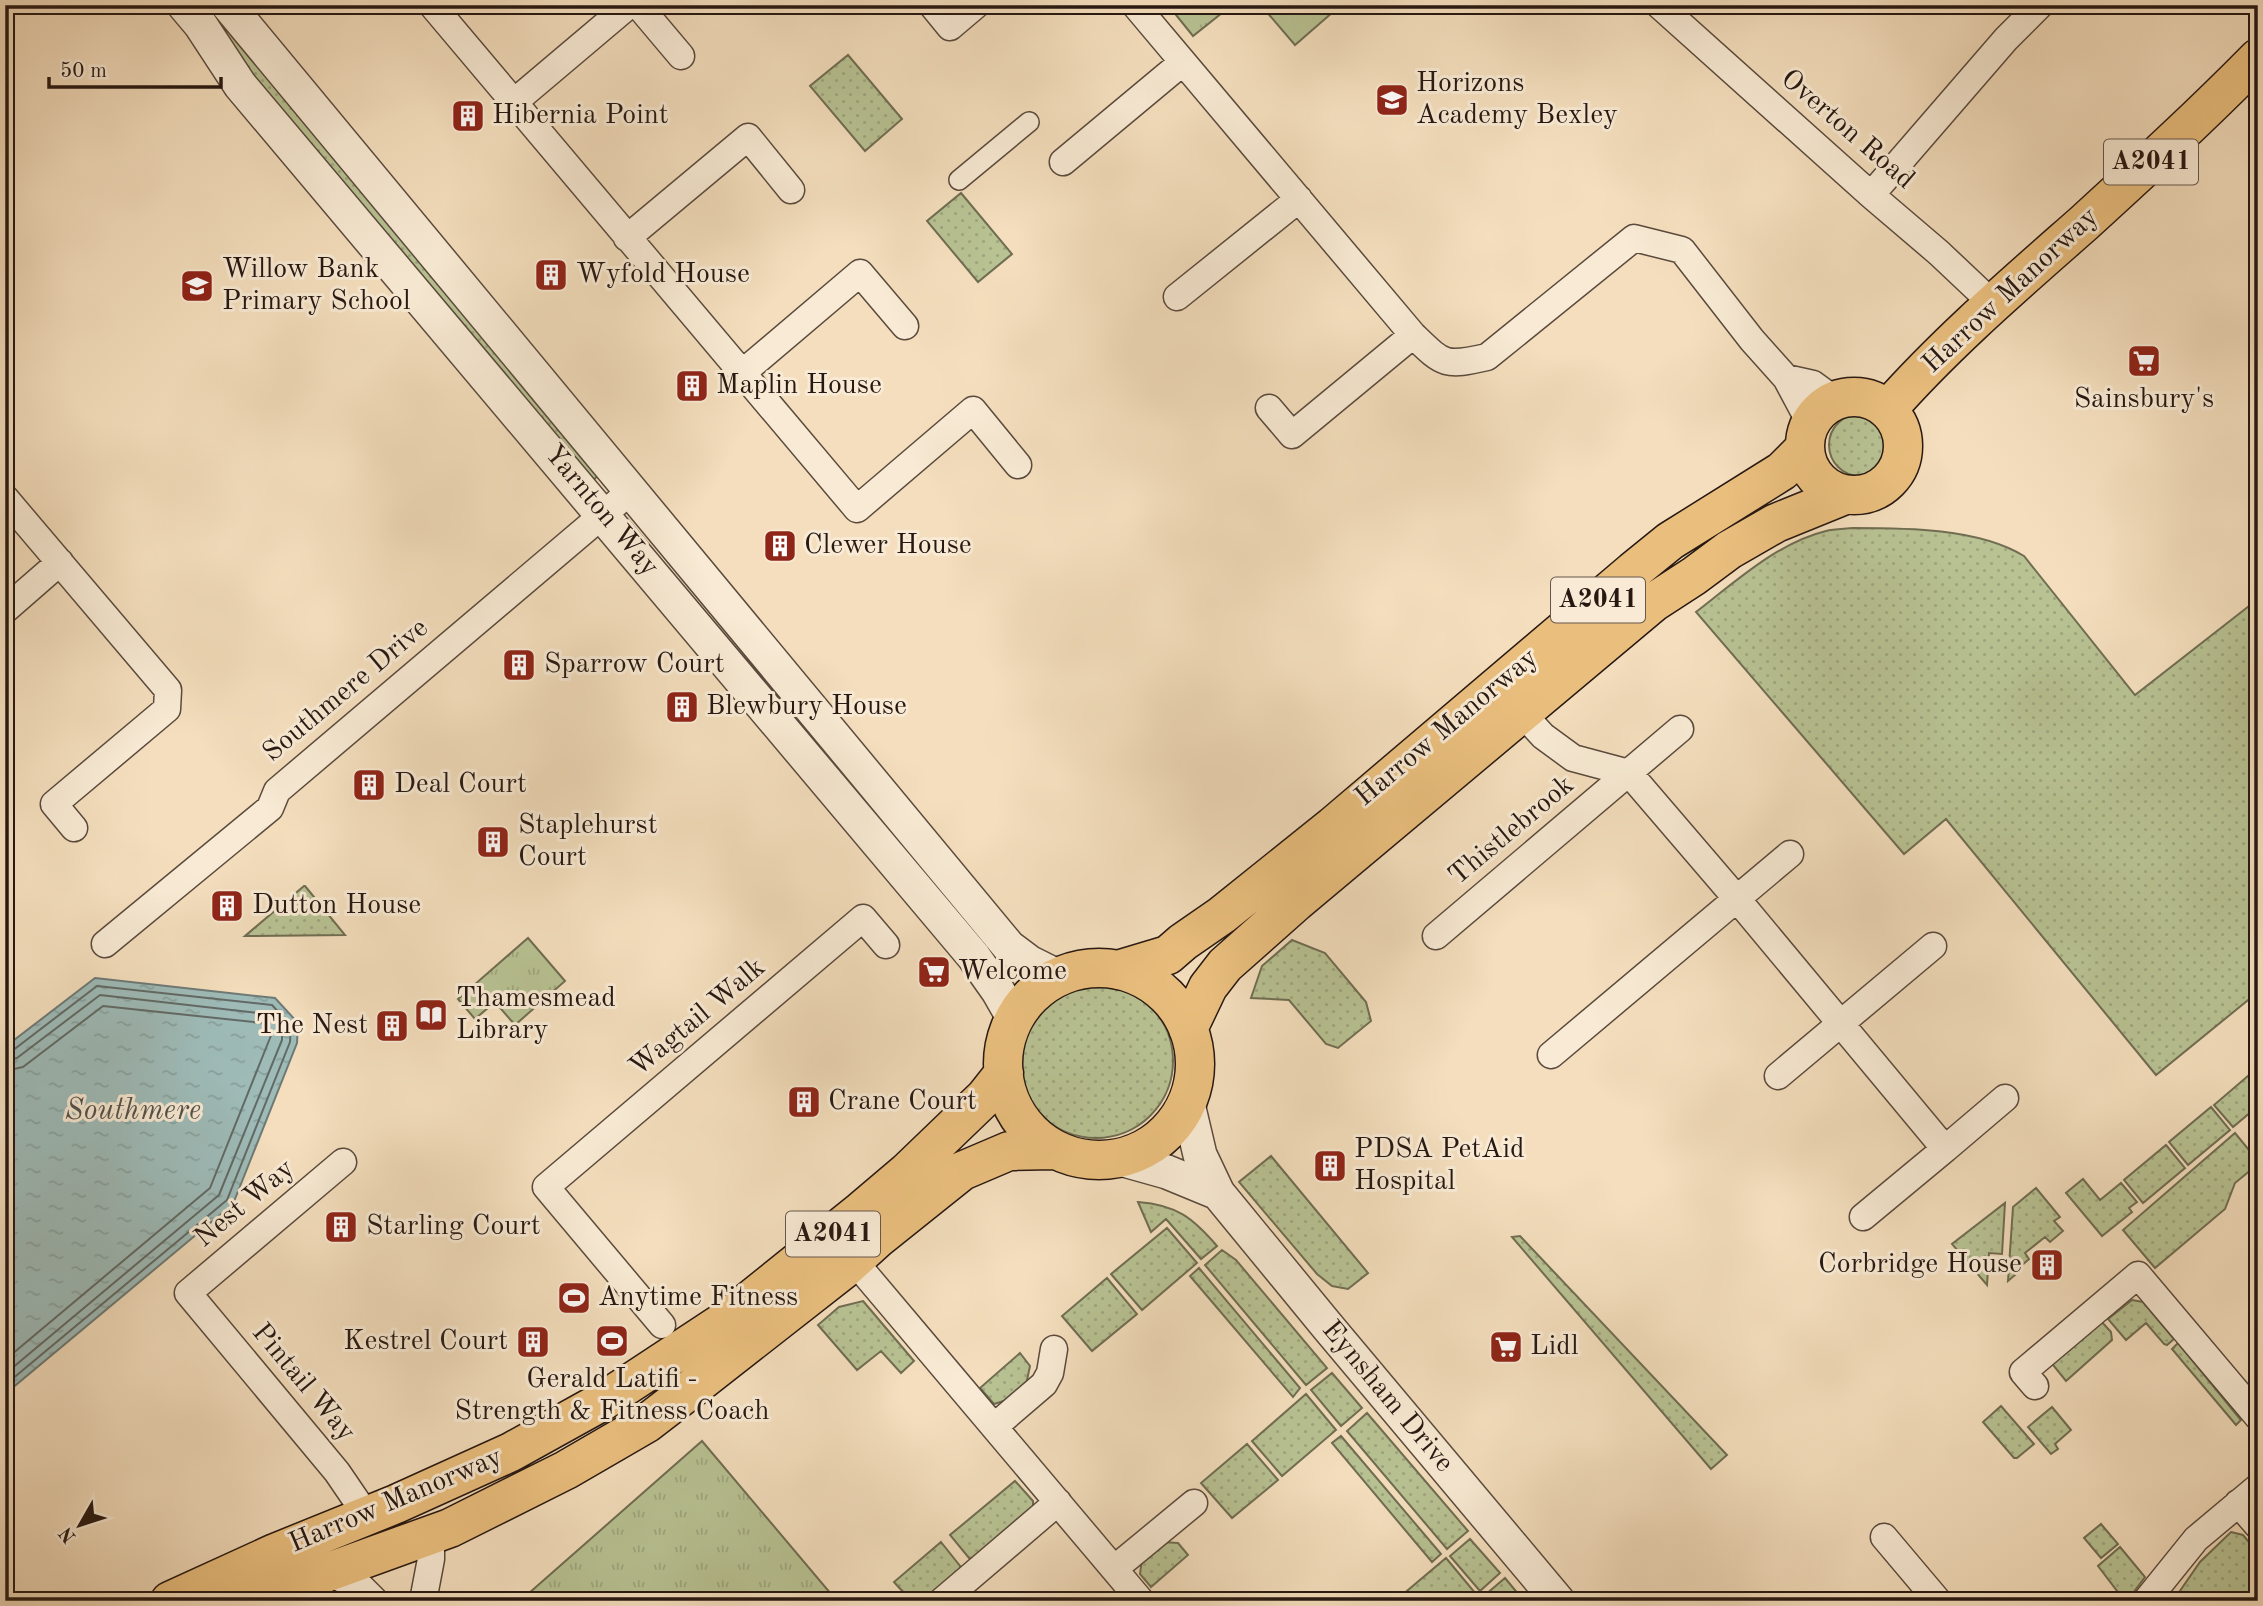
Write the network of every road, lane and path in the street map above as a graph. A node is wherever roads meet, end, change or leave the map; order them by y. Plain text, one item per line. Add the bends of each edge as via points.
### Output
1 (184, 5) edge
2 (228, 5) edge
3 (432, 5) edge
4 (629, 5) edge
5 (638, 5) edge
6 (932, 5) edge
7 (976, 5) edge
8 (1135, 5) edge
9 (1659, 5) edge
10 (2040, 5) edge
11 (681, 56) dead end
12 (2258, 58) edge
13 (1183, 62) junction
14 (513, 103) junction
15 (1029, 122) dead end
16 (1063, 162) dead end
17 (959, 180) dead end
18 (792, 190) dead end
19 (1871, 195) junction
20 (1299, 199) junction
21 (627, 238) junction
22 (1177, 297) dead end
23 (1993, 304) junction
24 (905, 326) dead end
25 (1413, 335) junction
26 (741, 374) junction
27 (1269, 408) dead end
28 (1887, 410) junction
29 (1816, 424) junction
30 (1017, 465) dead end
31 (632, 490) junction
32 (1845, 495) junction
33 (5, 498) edge
34 (604, 514) junction
35 (60, 562) junction
36 (5, 610) edge
37 (1522, 713) junction
38 (1680, 729) dead end
39 (1629, 773) junction
40 (74, 828) dead end
41 (1790, 854) dead end
42 (1737, 899) junction
43 (1436, 936) dead end
44 (105, 944) dead end
45 (886, 944) dead end
46 (1933, 946) dead end
47 (1118, 970) junction
48 (1058, 976) junction
49 (1014, 1019) junction
50 (1840, 1023) junction
51 (1188, 1029) junction
52 (1551, 1055) dead end
53 (1004, 1073) junction
54 (1778, 1076) dead end
55 (2005, 1098) dead end
56 (1188, 1104) junction
57 (1945, 1149) junction
58 (1052, 1150) junction
59 (1117, 1158) junction
60 (343, 1162) dead end
61 (1218, 1193) junction
62 (1863, 1217) dead end
63 (854, 1261) junction
64 (188, 1293) joint
65 (662, 1325) dead end
66 (1054, 1349) dead end
67 (2035, 1386) dead end
68 (2258, 1417) edge
69 (995, 1426) junction
70 (2248, 1495) edge
71 (1058, 1502) junction
72 (1194, 1503) dead end
73 (367, 1516) junction
74 (2258, 1526) edge
75 (431, 1536) junction
76 (1884, 1537) dead end
77 (1114, 1569) junction
78 (326, 1572) junction
79 (269, 1580) edge
80 (170, 1601) edge
81 (375, 1601) edge
82 (423, 1601) edge
83 (942, 1601) edge
84 (1141, 1601) edge
85 (1558, 1601) edge
86 (1938, 1601) edge
87 (2146, 1601) edge

1 - 34 street, Yarnton Way via 240,85
2 - 31 street, Yarnton Way
3 - 14 street
4 - 14 street
5 - 11 street
6 - 7 street via 950,27
8 - 13 street
9 - 19 street, Overton Road
10 - 19 street
12 - 23 main road, Harrow Manorway / A2041
13 - 16 street
13 - 20 street
14 - 21 street
15 - 17 street
18 - 21 street via 748,138
19 - 23 street, Overton Road
20 - 22 street
20 - 25 street
21 - 26 street
23 - 28 main road, Harrow Manorway / A2041
24 - 26 street via 860,273
25 - 27 street via 1292,435
25 - 29 street via 1439,360 1462,363 1487,357 1634,239 1682,250 1786,378 1813,384
26 - 30 street via 857,509 973,411
28 - 29 main road via 1876,402 1847,397
28 - 32 main road via 1901,435 1900,463 1893,476 1874,491
29 - 32 main road via 1809,469 1820,483
29 - 47 main road, Harrow Manorway / A2041 via 1782,471 1638,566 1222,915 1168,955
31 - 34 street, Southmere Drive
31 - 48 street, Yarnton Way via 1009,947
32 - 37 main road, Harrow Manorway / A2041 via 1776,523 1729,550 1654,602
33 - 35 street
34 - 44 street, Southmere Drive via 277,790 270,808
34 - 49 street, Yarnton Way via 974,957
35 - 36 street
35 - 40 street via 168,690 167,709 54,804
37 - 39 street, Thistlebrook via 1573,758
37 - 51 main road, Harrow Manorway / A2041 via 1225,965 1208,987
38 - 39 street, Thistlebrook
39 - 42 street
39 - 43 street, Thistlebrook
41 - 42 street
42 - 50 street
42 - 52 street
45 - 65 street, Wagtail Walk via 863,918 546,1187
46 - 50 street
47 - 48 main road, A2041 via 1080,969
47 - 51 main road, A2041 via 1162,992
48 - 49 main road, A2041 via 1028,1000
49 - 53 main road, A2041
50 - 54 street
50 - 57 street
51 - 56 main road, A2041 via 1194,1077
53 - 58 main road, A2041 via 1017,1114
53 - 73 main road, Harrow Manorway / A2041 via 906,1172 723,1322 564,1424
55 - 57 street
56 - 59 main road, A2041 via 1163,1133
56 - 61 street, Eynsham Drive via 1200,1155
57 - 62 street
58 - 59 main road, A2041 via 1097,1160
58 - 63 main road, Harrow Manorway / A2041 via 1009,1151 962,1171
59 - 61 street, Eynsham Drive
60 - 64 street, Nest Way
61 - 85 street, Eynsham Drive
63 - 69 street
63 - 75 main road, Harrow Manorway / A2041 via 646,1423 566,1470
64 - 73 street, Pintail Way via 337,1472
66 - 69 street via 1044,1384
67 - 68 street via 2023,1372 2138,1275
69 - 71 street
70 - 74 street
70 - 87 street via 2189,1547
71 - 77 street
71 - 83 street
72 - 77 street
73 - 79 main road, Harrow Manorway / A2041
75 - 78 main road, Harrow Manorway / A2041
75 - 82 street, Harrow Manorway
76 - 86 street
77 - 84 street
78 - 79 main road, Harrow Manorway / A2041
78 - 81 street, Harrow Manorway via 361,1587
79 - 80 main road, Harrow Manorway / A2041

